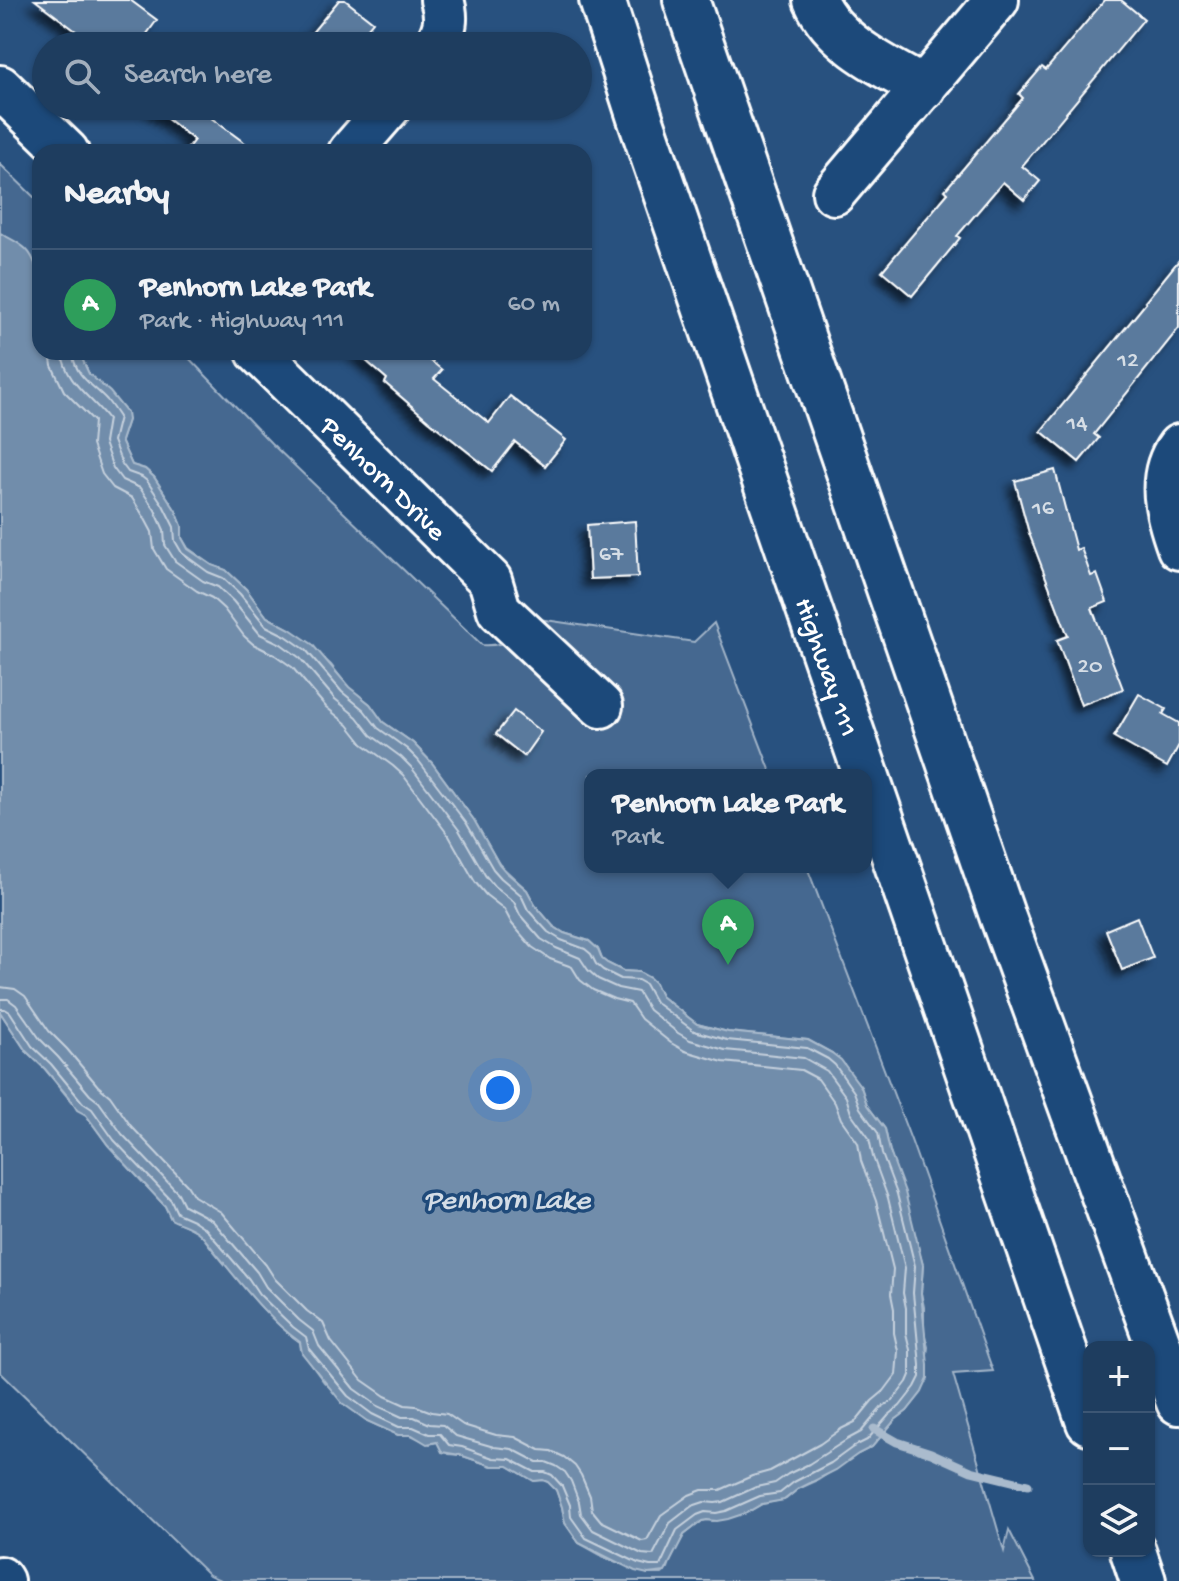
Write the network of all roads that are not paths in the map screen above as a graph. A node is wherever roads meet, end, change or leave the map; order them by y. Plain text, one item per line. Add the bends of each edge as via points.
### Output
1 (442, 0) edge
2 (602, 0) edge
3 (686, 0) edge
4 (815, 0) edge
5 (997, 0) edge
6 (444, 32) edge
7 (0, 87) edge
8 (924, 88) junction
9 (32, 118) edge
10 (34, 120) edge
11 (378, 120) edge
12 (59, 144) edge
13 (357, 144) edge
14 (834, 193) dead end
15 (266, 360) edge
16 (1179, 446) edge
17 (1179, 548) edge
18 (601, 706) dead end
19 (864, 769) edge
20 (872, 792) edge
21 (1179, 1402) edge
22 (1086, 1413) edge
23 (1135, 1557) edge
24 (1143, 1581) edge

1 - 6 street
2 - 19 highway, Highway 111
3 - 21 highway via 1003,918
4 - 8 street via 849,41
5 - 8 street
7 - 9 street
8 - 14 street
10 - 12 street
11 - 13 street
15 - 18 street, Penhorn Drive via 490,580 499,610
16 - 17 street via 1166,471 1165,497
20 - 22 highway, Highway 111
23 - 24 highway

